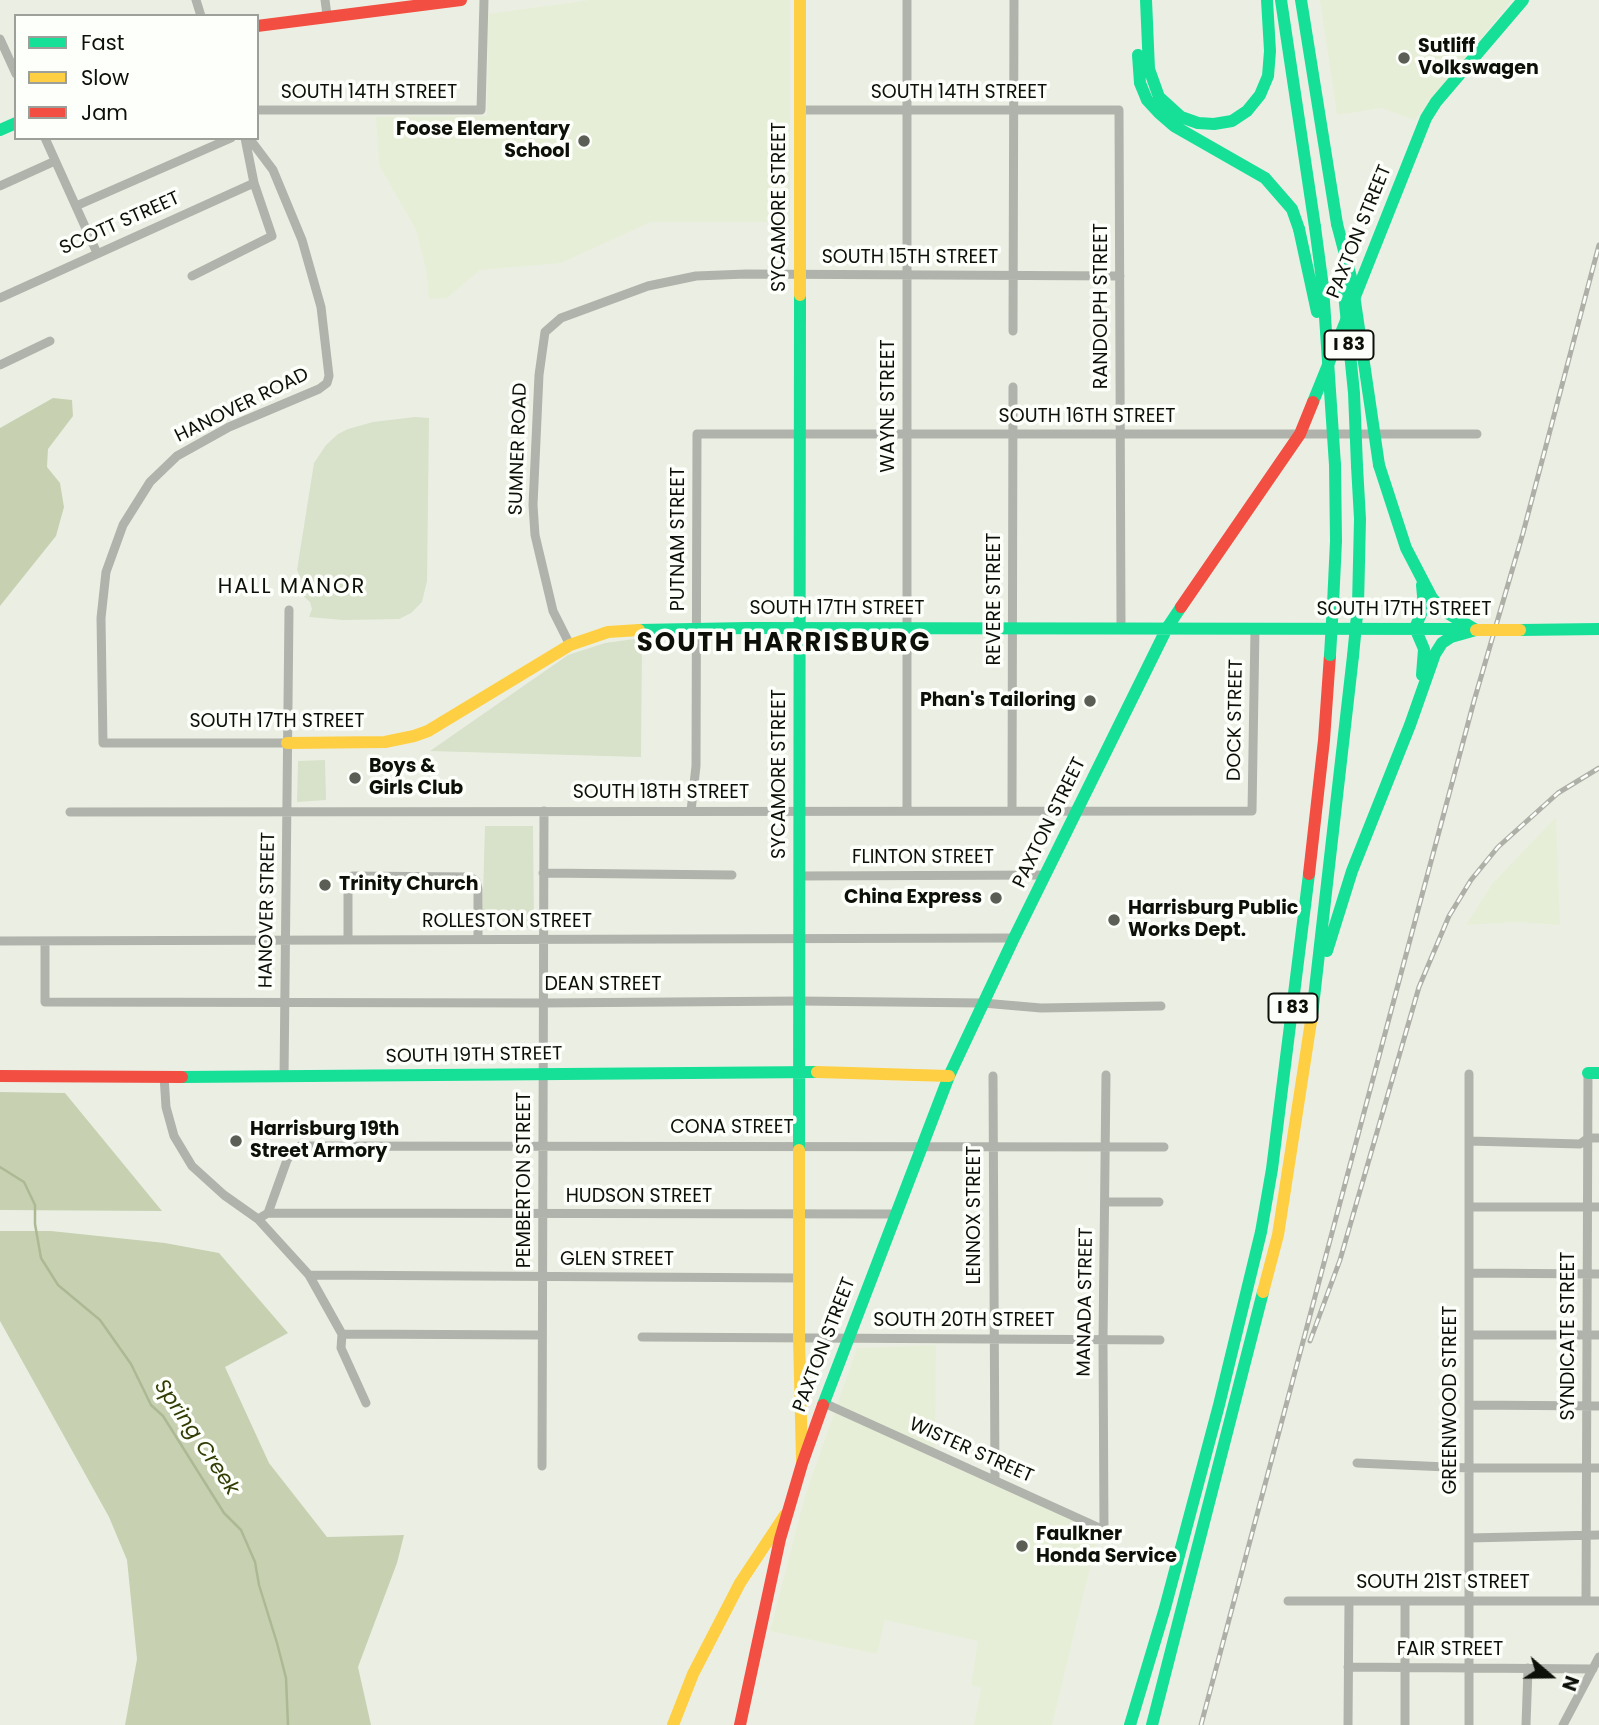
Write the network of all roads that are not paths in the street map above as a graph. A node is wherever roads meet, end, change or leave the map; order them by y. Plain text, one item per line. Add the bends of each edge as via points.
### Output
1 (325, 0) edge
2 (461, 0) edge
3 (484, 0) edge
4 (800, 0) edge
5 (907, 0) edge
6 (1014, 0) edge
7 (1138, 0) edge
8 (1146, 0) edge
9 (1267, 0) edge
10 (1281, 0) edge
11 (1301, 0) edge
12 (1523, 0) edge
13 (327, 15) junction
14 (259, 26) edge
15 (0, 39) edge
16 (14, 70) edge
17 (259, 110) edge
18 (800, 110) junction
19 (907, 110) junction
20 (1014, 110) junction
21 (1119, 110) joint
22 (46, 140) edge
23 (227, 140) edge
24 (247, 140) edge
25 (249, 140) edge
26 (55, 161) junction
27 (254, 183) junction
28 (0, 186) edge
29 (76, 206) junction
30 (1337, 224) junction
31 (97, 253) junction
32 (907, 275) junction
33 (1013, 275) junction
34 (192, 276) dead end
35 (800, 276) junction
36 (1120, 276) junction
37 (0, 298) edge
38 (1013, 331) dead end
39 (545, 332) joint
40 (50, 341) dead end
41 (0, 365) edge
42 (1013, 387) dead end
43 (1334, 431) junction
44 (799, 433) junction
45 (697, 434) joint
46 (907, 434) junction
47 (1013, 434) junction
48 (1120, 434) junction
49 (1300, 434) junction
50 (1477, 434) dead end
51 (1420, 576) junction
52 (289, 611) dead end
53 (800, 628) junction
54 (1013, 628) junction
55 (1121, 628) junction
56 (1167, 628) junction
57 (1416, 628) junction
58 (696, 629) junction
59 (907, 629) junction
60 (1255, 629) junction
61 (1599, 629) edge
62 (1476, 630) junction
63 (570, 646) junction
64 (1410, 725) junction
65 (103, 743) joint
66 (288, 743) junction
67 (287, 811) junction
68 (544, 811) junction
69 (691, 811) junction
70 (800, 811) junction
71 (906, 811) junction
72 (1013, 811) junction
73 (1078, 811) junction
74 (1252, 811) joint
75 (70, 812) dead end
76 (543, 873) junction
77 (732, 875) dead end
78 (1046, 875) junction
79 (800, 876) junction
80 (1014, 938) junction
81 (478, 939) junction
82 (543, 939) junction
83 (800, 939) junction
84 (285, 940) junction
85 (348, 940) junction
86 (0, 941) edge
87 (45, 941) junction
88 (799, 1001) junction
89 (285, 1003) junction
90 (543, 1003) junction
91 (983, 1003) junction
92 (1161, 1006) dead end
93 (1309, 1039) junction
94 (799, 1072) junction
95 (1594, 1073) edge
96 (543, 1074) junction
97 (1469, 1074) dead end
98 (1106, 1075) dead end
99 (0, 1076) edge
100 (164, 1076) junction
101 (949, 1076) junction
102 (993, 1076) dead end
103 (284, 1077) junction
104 (1588, 1138) junction
105 (1599, 1138) edge
106 (1469, 1140) junction
107 (542, 1146) junction
108 (799, 1146) junction
109 (921, 1146) junction
110 (993, 1146) junction
111 (1106, 1146) junction
112 (1164, 1147) dead end
113 (1105, 1202) junction
114 (1159, 1202) dead end
115 (1469, 1207) junction
116 (1587, 1207) junction
117 (1599, 1207) edge
118 (268, 1213) junction
119 (542, 1214) junction
120 (895, 1214) junction
121 (799, 1215) junction
122 (258, 1219) junction
123 (1469, 1273) junction
124 (1599, 1274) edge
125 (309, 1275) junction
126 (1587, 1275) junction
127 (542, 1278) junction
128 (799, 1278) junction
129 (341, 1334) junction
130 (542, 1335) junction
131 (1469, 1335) junction
132 (1587, 1335) junction
133 (1599, 1335) edge
134 (642, 1337) dead end
135 (799, 1338) junction
136 (847, 1338) junction
137 (993, 1338) junction
138 (1103, 1340) junction
139 (1160, 1340) dead end
140 (366, 1403) dead end
141 (824, 1403) junction
142 (1469, 1405) junction
143 (1587, 1406) junction
144 (1599, 1406) edge
145 (1357, 1463) dead end
146 (802, 1464) junction
147 (542, 1466) dead end
148 (1469, 1468) junction
149 (1599, 1468) edge
150 (1586, 1469) junction
151 (995, 1480) junction
152 (788, 1512) junction
153 (1104, 1530) joint
154 (1586, 1535) junction
155 (1599, 1535) edge
156 (1469, 1538) junction
157 (1586, 1600) junction
158 (1288, 1601) dead end
159 (1349, 1601) junction
160 (1405, 1601) junction
161 (1469, 1601) junction
162 (1599, 1601) edge
163 (1599, 1657) edge
164 (1348, 1667) junction
165 (1405, 1668) junction
166 (1469, 1668) junction
167 (1528, 1668) junction
168 (1593, 1669) junction
169 (673, 1725) edge
170 (740, 1725) edge
171 (1130, 1725) edge
172 (1152, 1725) edge
173 (1348, 1725) edge
174 (1405, 1725) edge
175 (1469, 1725) edge
176 (1526, 1725) edge
177 (1563, 1725) edge

1 - 13 street
2 - 13 main road
3 - 17 street, SOUTH 14TH STREET via 481,110
4 - 18 main road, SYCAMORE STREET
5 - 19 street, WAYNE STREET
6 - 20 street
7 - 43 main road, bridge via 1138,69 1147,100 1174,126 1265,178 1292,209 1326,357
8 - 9 main road via 1149,69 1159,97 1181,117 1214,124 1233,121 1260,95 1268,76 1270,51
10 - 43 main road, I 83, bridge via 1323,287
11 - 30 main road, I 83
12 - 49 main road, PAXTON STREET via 1426,118
13 - 14 main road
15 - 16 street
18 - 19 street, SOUTH 14TH STREET
18 - 35 main road, SYCAMORE STREET
19 - 20 street, SOUTH 14TH STREET
19 - 32 street, WAYNE STREET
20 - 21 street, SOUTH 14TH STREET
20 - 33 street
21 - 36 street, RANDOLPH STREET
22 - 26 street
23 - 29 street
24 - 27 street
25 - 65 street, HANOVER ROAD via 273,170 302,240 321,307 329,376 319,389 229,427 177,456 150,482 123,525 106,572 101,618
26 - 28 street
26 - 29 street
27 - 31 street, SCOTT STREET
27 - 34 street via 272,236
29 - 31 street
30 - 51 main road, bridge via 1352,281 1379,465 1395,519
30 - 93 main road, I 83, bridge via 1354,393 1360,519 1358,605
31 - 37 street, SCOTT STREET
32 - 33 street, SOUTH 15TH STREET
32 - 35 street, SOUTH 15TH STREET
32 - 46 street, WAYNE STREET
33 - 36 street, SOUTH 15TH STREET
33 - 38 street
35 - 39 street, SOUTH 15TH STREET via 696,276 648,286 561,318
35 - 44 main road, SYCAMORE STREET
36 - 48 street, RANDOLPH STREET
39 - 63 street, SUMNER ROAD via 534,461 535,535 553,611
40 - 41 street
42 - 47 street, REVERE STREET
43 - 171 main road, I 83, bridge via 1336,541 1324,740 1274,1156 1261,1232 1219,1405
44 - 45 street, SOUTH 16TH STREET
44 - 46 street, SOUTH 16TH STREET
44 - 53 main road, SYCAMORE STREET
45 - 58 street, PUTNAM STREET
46 - 47 street, SOUTH 16TH STREET
46 - 59 street, WAYNE STREET
47 - 48 street, SOUTH 16TH STREET
47 - 54 street, REVERE STREET
48 - 49 street, SOUTH 16TH STREET
48 - 55 street, RANDOLPH STREET
49 - 50 street, SOUTH 16TH STREET
49 - 56 main road, PAXTON STREET
51 - 57 main road via 1424,607
51 - 62 main road via 1444,611
52 - 66 street, HANOVER STREET
53 - 58 main road, SOUTH 17TH STREET
53 - 59 main road, SOUTH 17TH STREET
53 - 70 main road, SYCAMORE STREET
54 - 55 main road, SOUTH 17TH STREET
54 - 59 main road, SOUTH 17TH STREET
54 - 72 street, REVERE STREET
55 - 56 main road, SOUTH 17TH STREET
56 - 60 main road, SOUTH 17TH STREET
56 - 73 main road, PAXTON STREET
57 - 60 main road, SOUTH 17TH STREET
57 - 62 main road, SOUTH 17TH STREET
57 - 64 main road via 1424,657
58 - 63 main road, SOUTH 17TH STREET via 607,632
58 - 69 street, PUTNAM STREET via 696,766
59 - 71 street, WAYNE STREET
60 - 74 street, DOCK STREET
61 - 62 main road, SOUTH 17TH STREET, bridge
62 - 64 main road via 1442,643
63 - 66 main road, SOUTH 17TH STREET via 414,736 385,742
64 - 93 main road via 1339,910
65 - 66 street, SOUTH 17TH STREET
66 - 67 street, HANOVER STREET
67 - 68 street, SOUTH 18TH STREET
67 - 75 street, SOUTH 18TH STREET
67 - 84 street, HANOVER STREET
68 - 69 street, SOUTH 18TH STREET
68 - 76 street, PEMBERTON STREET
69 - 70 street, SOUTH 18TH STREET
70 - 71 street, SOUTH 18TH STREET
70 - 79 main road, SYCAMORE STREET
71 - 72 street, SOUTH 18TH STREET
72 - 73 street, SOUTH 18TH STREET
73 - 74 street, SOUTH 18TH STREET
73 - 78 main road, PAXTON STREET
76 - 77 street
76 - 82 street, PEMBERTON STREET
78 - 79 street, FLINTON STREET
78 - 80 main road, PAXTON STREET
79 - 83 main road, SYCAMORE STREET
80 - 83 street, ROLLESTON STREET
80 - 91 main road, PAXTON STREET
81 - 82 street, ROLLESTON STREET
81 - 85 street, ROLLESTON STREET
81 - 85 street via 478,889 470,877 352,876 348,881
82 - 83 street, ROLLESTON STREET
82 - 90 street, PEMBERTON STREET
83 - 88 main road, SYCAMORE STREET
84 - 85 street, ROLLESTON STREET
84 - 87 street, ROLLESTON STREET
84 - 89 street, HANOVER STREET
86 - 87 street, ROLLESTON STREET
87 - 89 street, DEAN STREET via 45,1002
88 - 90 street, DEAN STREET
88 - 91 street, DEAN STREET
88 - 94 main road, SYCAMORE STREET
89 - 90 street, DEAN STREET
89 - 103 street, HANOVER STREET
90 - 96 street, PEMBERTON STREET
91 - 92 street, DEAN STREET via 1041,1008
91 - 101 main road, PAXTON STREET
93 - 172 main road, I 83 via 1278,1235
94 - 96 main road, SOUTH 19TH STREET
94 - 101 main road, SOUTH 19TH STREET
94 - 108 main road, SYCAMORE STREET
95 - 104 street, SYNDICATE STREET
96 - 103 main road, SOUTH 19TH STREET
96 - 107 street, PEMBERTON STREET
97 - 106 street, GREENWOOD STREET
98 - 111 street, MANADA STREET
99 - 100 main road, SOUTH 19TH STREET
100 - 103 main road, SOUTH 19TH STREET
100 - 122 street via 174,1136 192,1166
101 - 109 main road, PAXTON STREET
102 - 110 street, LENNOX STREET
104 - 105 street
104 - 106 street via 1580,1144
104 - 116 street, SYNDICATE STREET
106 - 115 street, GREENWOOD STREET
107 - 108 street, CONA STREET
107 - 118 street, CONA STREET via 300,1146 287,1160
107 - 119 street, PEMBERTON STREET
108 - 109 street, CONA STREET
108 - 121 main road, SYCAMORE STREET
109 - 110 street, CONA STREET
109 - 120 main road, PAXTON STREET
110 - 111 street, CONA STREET
110 - 137 street, LENNOX STREET
111 - 112 street, CONA STREET
111 - 113 street, MANADA STREET
113 - 114 street
113 - 138 street, MANADA STREET
115 - 116 street
115 - 123 street, GREENWOOD STREET
116 - 117 street
116 - 126 street, SYNDICATE STREET
118 - 119 street, HUDSON STREET
118 - 122 street
119 - 121 street, HUDSON STREET
119 - 127 street, PEMBERTON STREET
120 - 121 street, HUDSON STREET
120 - 136 main road, PAXTON STREET
121 - 128 main road, SYCAMORE STREET
122 - 125 street
123 - 126 street
123 - 131 street, GREENWOOD STREET
124 - 126 street
125 - 127 street, GLEN STREET
125 - 129 street
126 - 132 street, SYNDICATE STREET
127 - 128 street, GLEN STREET
127 - 130 street, PEMBERTON STREET
128 - 135 main road, SYCAMORE STREET
129 - 130 street
129 - 140 street via 341,1348
130 - 147 street, PEMBERTON STREET
131 - 132 street
131 - 142 street, GREENWOOD STREET
132 - 133 street
132 - 143 street, SYNDICATE STREET
134 - 135 street, SOUTH 20TH STREET
135 - 136 street, SOUTH 20TH STREET
135 - 146 main road, SYCAMORE STREET
136 - 137 street, SOUTH 20TH STREET
136 - 141 main road, PAXTON STREET
137 - 138 street, SOUTH 20TH STREET
137 - 151 street, LENNOX STREET
138 - 139 street, SOUTH 20TH STREET
138 - 153 street, MANADA STREET
141 - 146 main road, PAXTON STREET
141 - 151 street, WISTER STREET
142 - 143 street
142 - 148 street, GREENWOOD STREET
143 - 144 street
143 - 150 street, SYNDICATE STREET
145 - 148 street
146 - 152 main road, PAXTON STREET
148 - 150 street
148 - 156 street, GREENWOOD STREET
149 - 150 street
150 - 154 street, SYNDICATE STREET
151 - 153 street, WISTER STREET
152 - 169 main road via 734,1595 693,1674
152 - 170 main road, PAXTON STREET
154 - 155 street
154 - 156 street
154 - 157 street, SYNDICATE STREET
156 - 161 street, GREENWOOD STREET
157 - 161 street, SOUTH 21ST STREET
157 - 162 street, SOUTH 21ST STREET
158 - 159 street, SOUTH 21ST STREET
159 - 160 street, SOUTH 21ST STREET
159 - 164 street
160 - 161 street, SOUTH 21ST STREET
160 - 165 street
161 - 166 street, GREENWOOD STREET
163 - 168 street
164 - 165 street, FAIR STREET
164 - 173 street
165 - 166 street, FAIR STREET
165 - 174 street
166 - 167 street, FAIR STREET
166 - 175 street, GREENWOOD STREET
167 - 168 street, FAIR STREET
167 - 176 street
168 - 177 street

